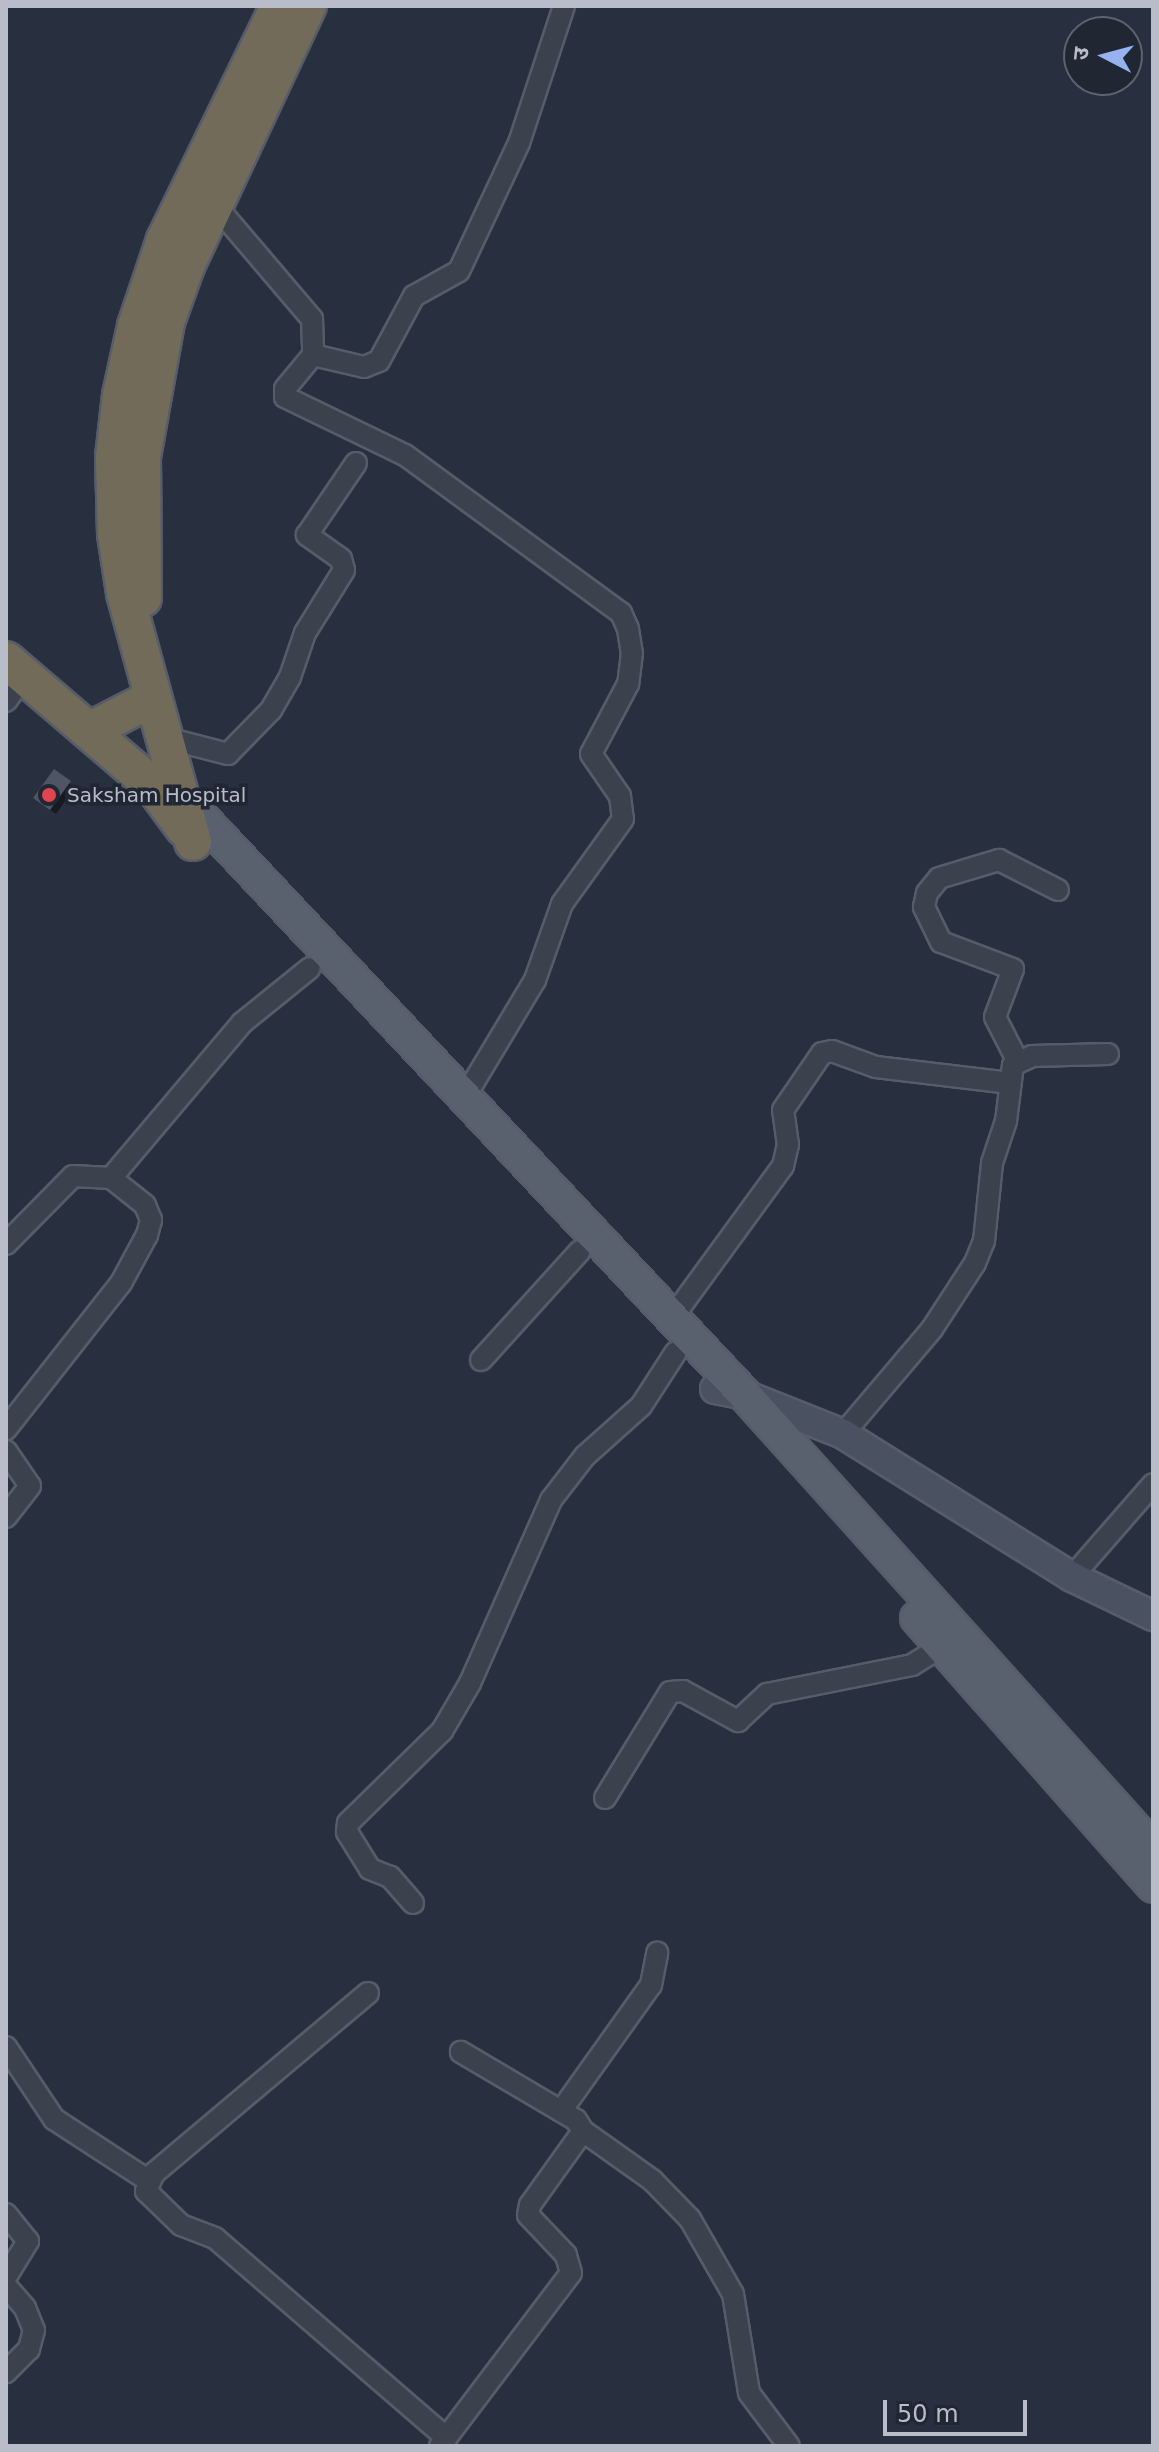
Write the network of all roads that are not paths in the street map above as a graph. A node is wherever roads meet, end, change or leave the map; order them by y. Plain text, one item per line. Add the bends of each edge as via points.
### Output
1 (279, 6) edge
2 (308, 6) edge
3 (564, 6) edge
4 (215, 205) junction
5 (313, 355) junction
6 (356, 463) dead end
7 (140, 655) junction
8 (12, 678) edge
9 (153, 698) junction
10 (89, 731) junction
11 (166, 738) junction
12 (169, 793) junction
13 (193, 842) joint
14 (1058, 890) dead end
15 (310, 968) junction
16 (1108, 1054) dead end
17 (1017, 1060) junction
18 (1010, 1083) junction
19 (463, 1100) junction
20 (111, 1178) junction
21 (6, 1244) edge
22 (580, 1251) junction
23 (672, 1318) junction
24 (676, 1352) junction
25 (481, 1360) dead end
26 (730, 1392) junction
27 (6, 1429) edge
28 (843, 1434) junction
29 (6, 1451) edge
30 (1153, 1484) edge
31 (6, 1517) edge
32 (1072, 1577) junction
33 (1153, 1616) edge
34 (951, 1640) junction
35 (605, 1798) dead end
36 (1153, 1849) edge
37 (1153, 1886) edge
38 (413, 1903) dead end
39 (657, 1953) dead end
40 (368, 1993) dead end
41 (6, 2047) edge
42 (461, 2052) dead end
43 (561, 2111) junction
44 (583, 2131) junction
45 (146, 2179) junction
46 (6, 2214) edge
47 (6, 2277) edge
48 (6, 2286) edge
49 (6, 2372) edge
50 (444, 2442) edge
51 (789, 2446) edge

1 - 7 highway via 165,240 136,326 121,395 116,534
2 - 4 highway
3 - 5 street via 519,143 459,271 414,296 379,361 364,367
4 - 5 street via 306,307 314,330
4 - 7 highway via 166,322 151,398 142,457
5 - 19 street via 285,389 285,397 405,455 621,613 628,629 628,684 591,754 620,796 623,819 562,904 535,980
6 - 11 street via 307,535 341,559 344,570 305,633 290,677 266,718 228,754
7 - 9 highway
8 - 10 highway
9 - 10 highway
9 - 11 highway
10 - 12 highway
11 - 12 highway
12 - 13 highway
12 - 19 main road
13 - 15 main road
14 - 17 street via 1017,865 984,861 939,878 924,907 933,933 949,948 969,949 1013,969 995,1017
15 - 20 street via 242,1023
15 - 22 main road
16 - 17 street
17 - 18 street
18 - 23 street via 876,1067 832,1051 822,1053 783,1110 788,1145 783,1166
18 - 28 street via 1002,1138 992,1163 984,1241 975,1263 932,1329
19 - 23 main road
20 - 21 street via 73,1176
20 - 27 street via 145,1205 151,1220 147,1235 121,1283
22 - 24 main road
22 - 25 street
23 - 26 main road
24 - 26 main road
24 - 38 street via 641,1406 585,1456 551,1500 470,1683 442,1731 348,1823 347,1832 370,1869 390,1877
26 - 28 main road
26 - 34 main road
28 - 32 main road
29 - 31 street via 30,1486
30 - 32 street
32 - 33 main road
34 - 35 street via 898,1669 767,1694 738,1721 683,1691 670,1692
34 - 36 main road
34 - 37 main road
39 - 43 street via 651,1985
40 - 45 street
41 - 45 street via 54,2119
42 - 43 street
43 - 44 street
44 - 50 street via 528,2215 566,2255 571,2273
44 - 51 street via 652,2180 690,2219 733,2294 749,2393
45 - 50 street via 149,2195 181,2225 215,2238
46 - 47 street via 28,2241
48 - 49 street via 25,2308 34,2330 29,2349

